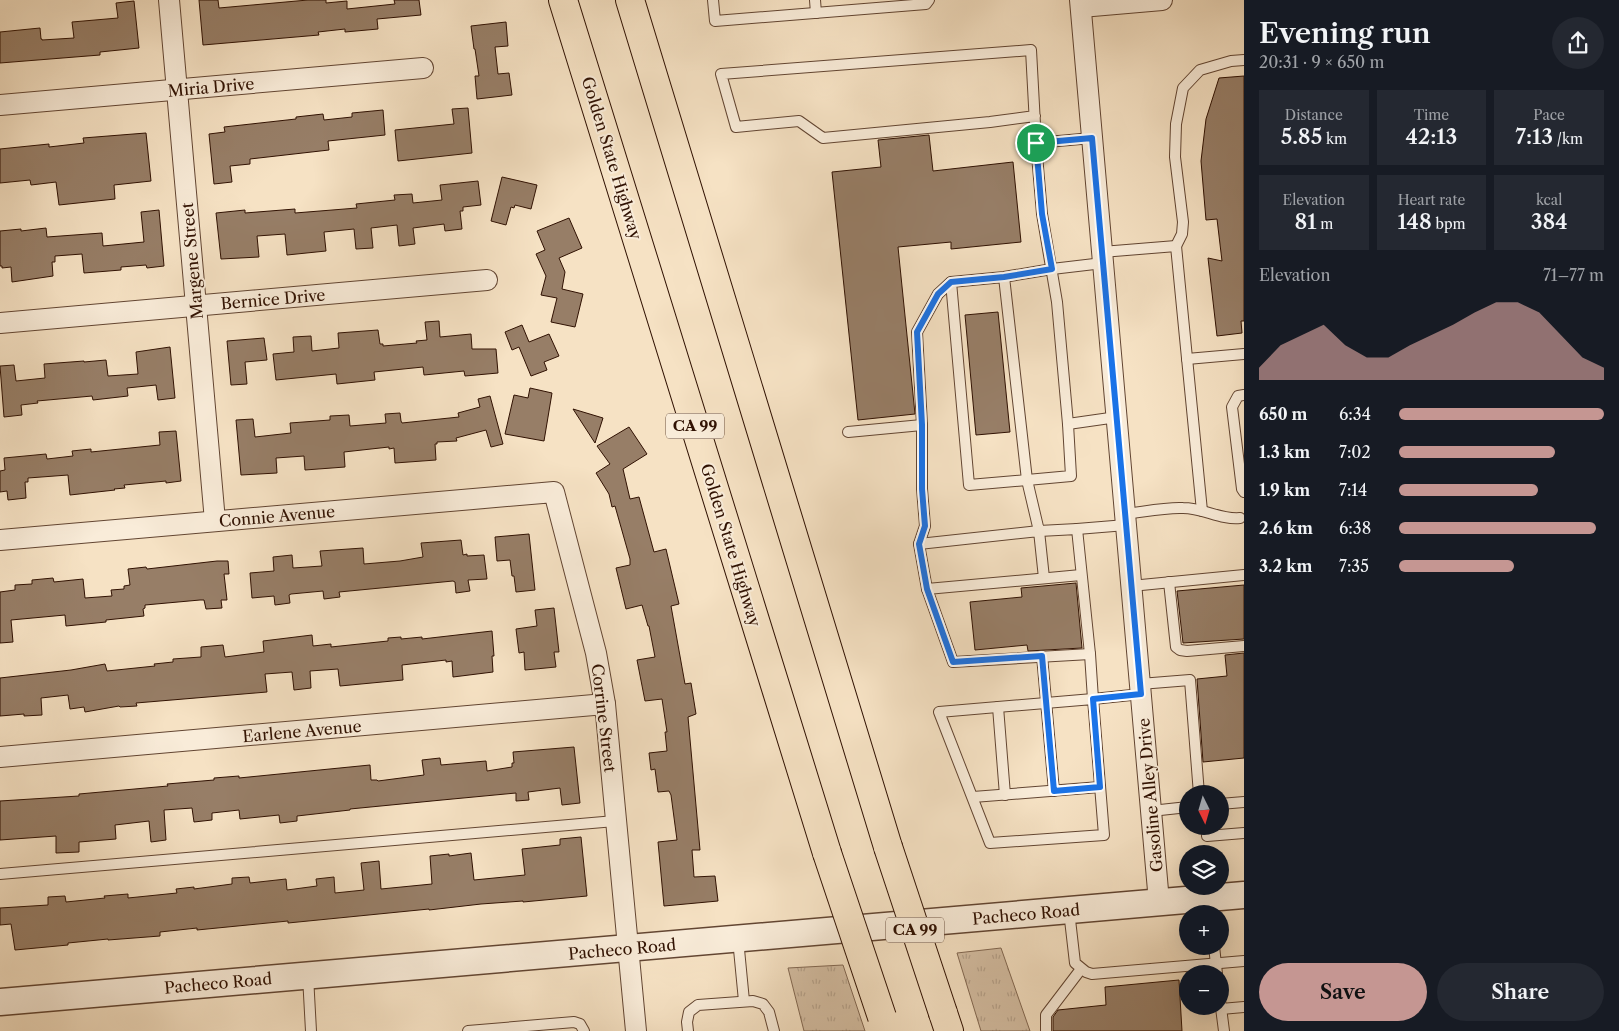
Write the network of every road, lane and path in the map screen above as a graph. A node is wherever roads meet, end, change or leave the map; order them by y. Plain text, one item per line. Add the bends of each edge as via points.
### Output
1 (169, 0) edge
2 (563, 0) edge
3 (630, 0) edge
4 (713, 0) edge
5 (815, 0) edge
6 (929, 0) edge
7 (1162, 0) edge
8 (1080, 4) edge
9 (816, 13) junction
10 (1244, 60) edge
11 (423, 68) dead end
12 (177, 90) junction
13 (0, 105) edge
14 (1035, 116) junction
15 (1092, 138) junction
16 (1036, 143) junction
17 (1176, 246) junction
18 (1102, 257) junction
19 (1052, 269) junction
20 (1004, 277) junction
21 (487, 280) dead end
22 (951, 282) junction
23 (196, 305) junction
24 (0, 323) edge
25 (1244, 354) edge
26 (1187, 359) junction
27 (1244, 395) edge
28 (1117, 417) junction
29 (1068, 424) junction
30 (922, 425) junction
31 (848, 432) dead end
32 (1240, 449) edge
33 (1027, 480) junction
34 (554, 492) joint
35 (1244, 492) edge
36 (1202, 511) junction
37 (1240, 518) dead end
38 (1126, 520) junction
39 (215, 521) junction
40 (1077, 529) junction
41 (1039, 531) junction
42 (0, 540) edge
43 (919, 544) junction
44 (1082, 575) junction
45 (1244, 575) edge
46 (1044, 578) junction
47 (1169, 582) junction
48 (1132, 586) junction
49 (927, 589) junction
50 (1244, 646) edge
51 (1090, 654) junction
52 (1042, 656) junction
53 (1141, 689) junction
54 (1093, 699) junction
55 (1046, 703) junction
56 (605, 704) junction
57 (998, 707) junction
58 (0, 757) edge
59 (1198, 785) edge
60 (1100, 787) junction
61 (1054, 791) junction
62 (1005, 795) junction
63 (973, 798) junction
64 (1244, 802) edge
65 (1229, 803) edge
66 (1179, 808) edge
67 (1151, 811) junction
68 (615, 820) junction
69 (1244, 833) edge
70 (1207, 836) dead end
71 (0, 874) edge
72 (1244, 895) edge
73 (1159, 902) junction
74 (1069, 910) junction
75 (738, 939) junction
76 (627, 948) junction
77 (1244, 961) edge
78 (1228, 965) edge
79 (1081, 969) junction
80 (1179, 970) edge
81 (308, 975) junction
82 (744, 1001) junction
83 (0, 1002) edge
84 (1229, 1005) edge
85 (1244, 1007) edge
86 (1222, 1015) edge
87 (946, 1022) edge
88 (884, 1024) edge
89 (312, 1031) edge
90 (468, 1031) edge
91 (584, 1031) edge
92 (636, 1031) edge
93 (688, 1031) edge
94 (774, 1031) edge
95 (1046, 1031) edge
96 (1224, 1031) edge

1 - 12 street, Margene Street
2 - 88 highway, Golden State Highway / CA 99, bridge via 827,853
3 - 87 highway, CA 99, bridge via 888,847
4 - 9 lane via 714,21
5 - 9 lane
6 - 9 lane via 926,4
7 - 8 street
8 - 15 street, Gasoline Alley Drive
10 - 17 lane via 1200,70 1183,88 1174,157 1183,222
11 - 12 street, Miria Drive
12 - 13 street, Miria Drive
12 - 23 street, Margene Street
14 - 14 lane via 1031,50 721,74 736,127 799,121 823,138
14 - 16 lane
15 - 16 lane
15 - 18 street, Gasoline Alley Drive
16 - 19 lane via 1042,214
17 - 18 lane
17 - 26 lane
18 - 19 lane
18 - 28 street, Gasoline Alley Drive
19 - 20 lane
19 - 29 lane
20 - 22 lane
20 - 33 lane
21 - 23 street, Bernice Drive
22 - 30 lane via 938,294 917,332
22 - 33 lane via 969,485
23 - 24 street, Bernice Drive
23 - 39 street, Margene Street
25 - 26 lane
26 - 36 lane
27 - 32 lane via 1238,396 1232,407
28 - 29 lane
28 - 38 street, Gasoline Alley Drive
29 - 33 lane via 1071,476
30 - 31 lane
30 - 43 lane via 925,526
32 - 35 lane
33 - 41 lane
34 - 39 street, Connie Avenue
34 - 56 street, Corrine Street via 596,653
36 - 37 lane via 1230,519
36 - 38 lane via 1183,508
38 - 40 lane
38 - 48 street, Gasoline Alley Drive
39 - 42 street, Connie Avenue
40 - 41 lane
40 - 44 lane
41 - 43 lane
41 - 46 lane
43 - 49 lane
44 - 46 lane
44 - 51 lane
45 - 47 lane
46 - 49 lane
47 - 48 lane
47 - 50 lane via 1176,647 1187,651
48 - 53 street, Gasoline Alley Drive
49 - 52 lane via 953,662
51 - 52 lane
51 - 54 lane
52 - 55 lane
53 - 54 lane
53 - 59 lane via 1190,680
53 - 67 street, Gasoline Alley Drive
54 - 55 lane
54 - 60 lane
55 - 57 lane
55 - 61 lane
56 - 58 street, Earlene Avenue
56 - 68 street, Corrine Street
57 - 62 lane
57 - 63 lane via 940,712
60 - 61 lane
60 - 63 lane via 1104,835 990,843
61 - 62 lane
62 - 63 lane
64 - 65 lane
66 - 67 lane
67 - 73 street, Gasoline Alley Drive
68 - 71 lane
68 - 76 street, Corrine Street
69 - 70 lane
72 - 73 street, Pacheco Road via 1211,902
73 - 74 street, Pacheco Road
74 - 75 street, Pacheco Road
74 - 79 lane via 1075,963
75 - 76 street, Pacheco Road
75 - 82 lane
76 - 81 street, Pacheco Road
76 - 92 street, Corrine Street
77 - 78 lane
79 - 80 lane via 1092,974
79 - 95 lane via 1046,1015
81 - 83 street, Pacheco Road
81 - 89 lane
82 - 93 lane via 698,1006 689,1012
82 - 94 lane via 764,1004
84 - 85 lane
86 - 96 lane
90 - 91 lane via 574,1022 580,1024

